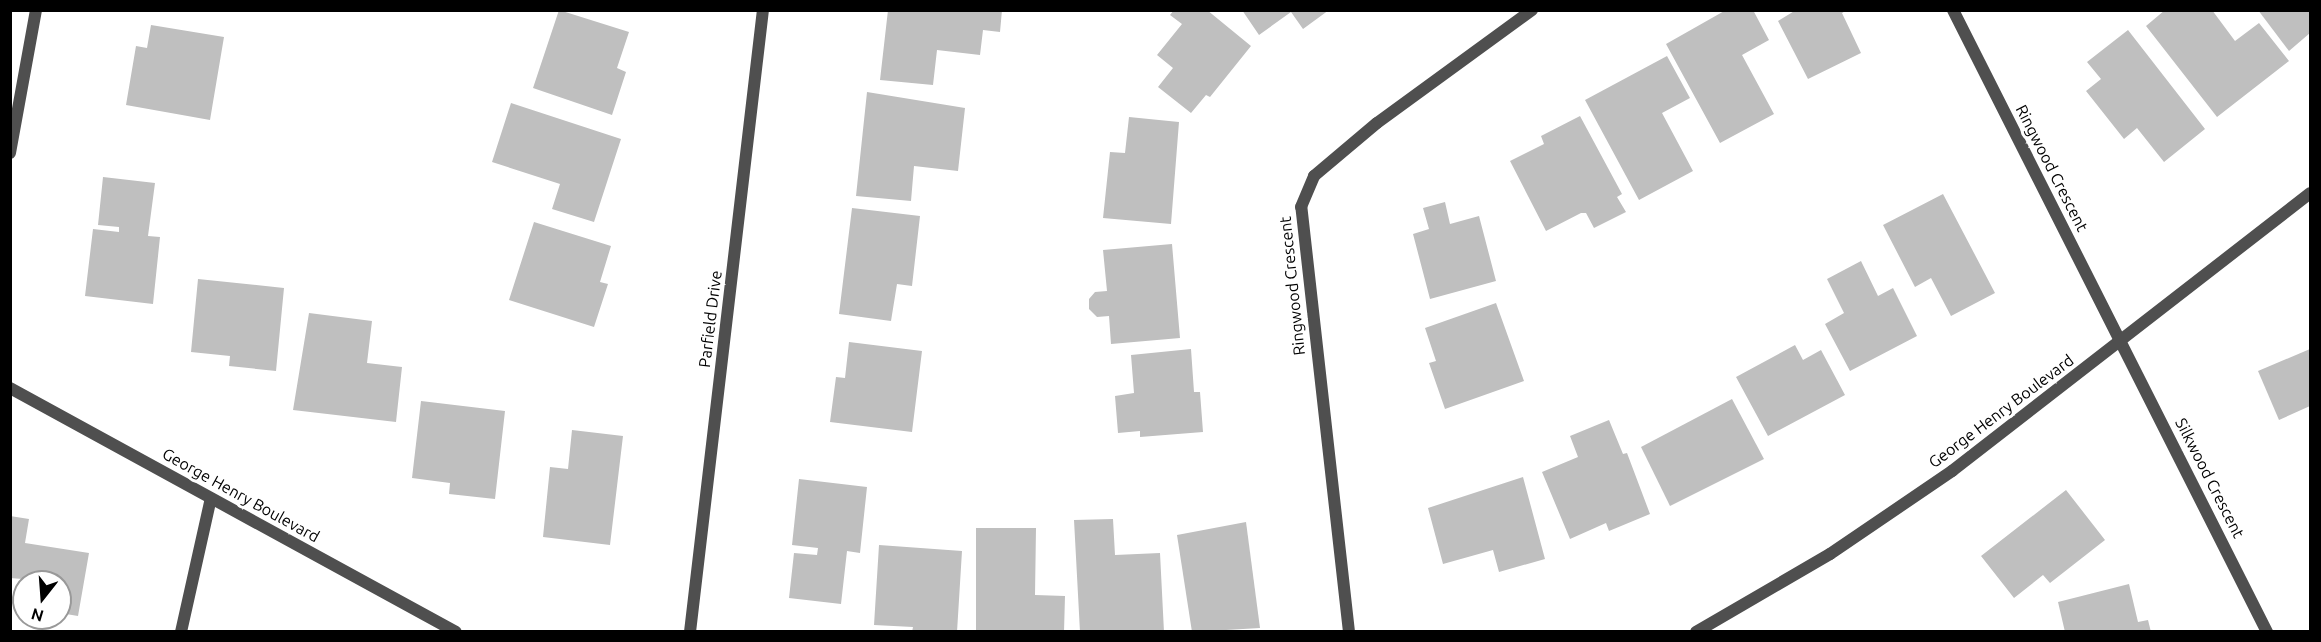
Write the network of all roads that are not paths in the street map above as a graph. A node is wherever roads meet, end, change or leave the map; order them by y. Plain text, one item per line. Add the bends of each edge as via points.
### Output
1 (36, 10) edge
2 (763, 10) edge
3 (1532, 10) edge
4 (1953, 10) edge
5 (10, 153) edge
6 (2310, 193) edge
7 (2121, 340) junction
8 (10, 388) edge
9 (211, 498) junction
10 (181, 632) edge
11 (456, 632) edge
12 (690, 632) edge
13 (1349, 632) edge
14 (1696, 632) edge
15 (2267, 632) edge

1 - 5 street
2 - 12 street, Parfield Drive
3 - 13 street, Ringwood Crescent via 1377,123 1314,176 1301,207
4 - 7 street, Ringwood Crescent
6 - 7 street, George Henry Boulevard
7 - 14 street, George Henry Boulevard via 1942,477 1830,554
7 - 15 street, Silkwood Crescent
8 - 9 street, George Henry Boulevard
9 - 10 street
9 - 11 street, George Henry Boulevard

